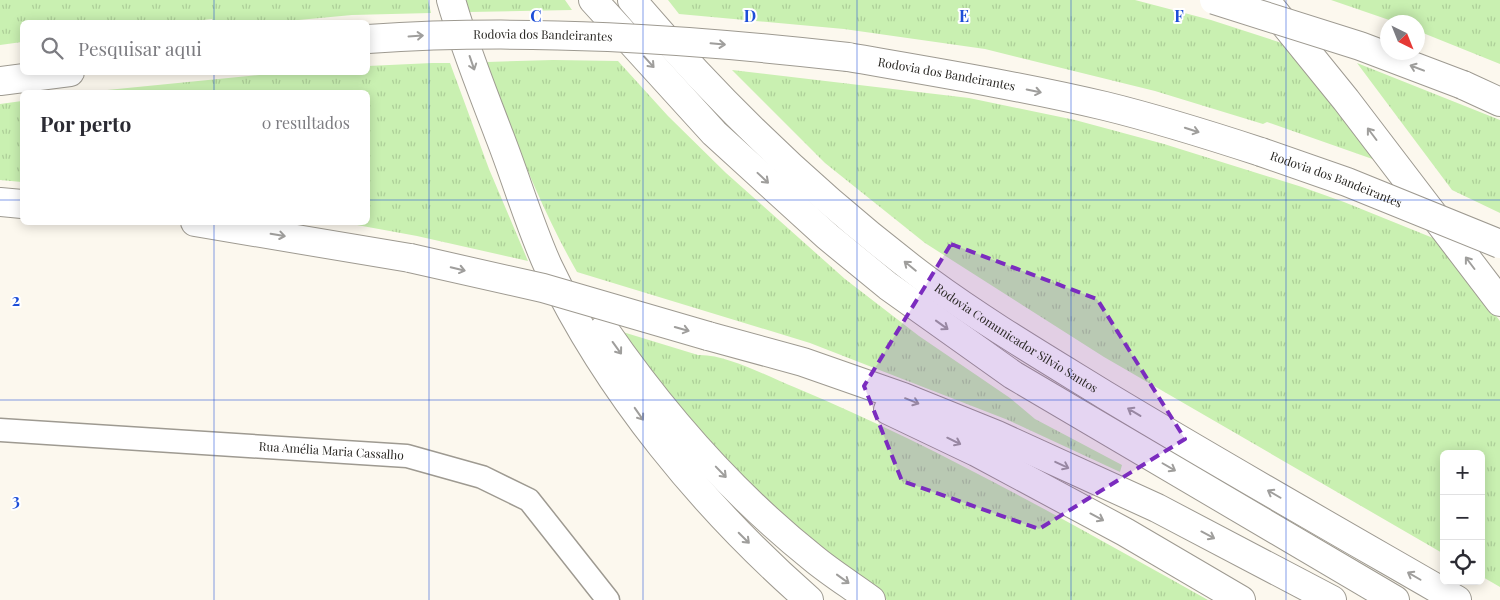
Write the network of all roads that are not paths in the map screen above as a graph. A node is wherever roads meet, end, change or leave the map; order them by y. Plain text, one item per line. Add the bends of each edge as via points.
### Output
1 (451, 0) edge
2 (593, 0) edge
3 (632, 0) edge
4 (1214, 0) edge
5 (1265, 0) edge
6 (370, 39) edge
7 (47, 75) edge
8 (0, 81) edge
9 (1500, 102) edge
10 (512, 170) junction
11 (0, 202) edge
12 (20, 204) edge
13 (213, 225) edge
14 (1500, 244) edge
15 (1500, 302) edge
16 (712, 338) junction
17 (0, 430) edge
18 (608, 600) edge
19 (809, 600) edge
20 (871, 600) edge
21 (1241, 600) edge
22 (1332, 600) edge
23 (1396, 600) edge
24 (1457, 600) edge

1 -> 10 highway
2 -> 23 highway via 714,133 827,236 888,286 1013,374
24 -> 3 highway, Rodovia Comunicador Silvio Santos via 1171,435 1029,348 928,280 779,156 677,52
9 -> 4 highway, bridge via 1360,46
15 -> 5 highway via 1346,100
6 -> 14 highway, Rodovia dos Bandeirantes, bridge via 424,35 643,38 848,58 978,79 1105,106 1184,127 1374,192
7 - 8 highway
10 -> 19 highway via 548,265 584,331 620,386 685,475 728,522
10 -> 20 highway via 571,282 659,403 704,454 778,528 813,559
11 - 12 highway
13 -> 16 highway, bridge via 410,258 543,288
16 -> 21 highway via 910,419 1125,532
16 -> 22 highway via 812,365 997,435 1157,508
17 - 18 street, Rua Amélia Maria Cassalho via 406,456 482,476 529,500

